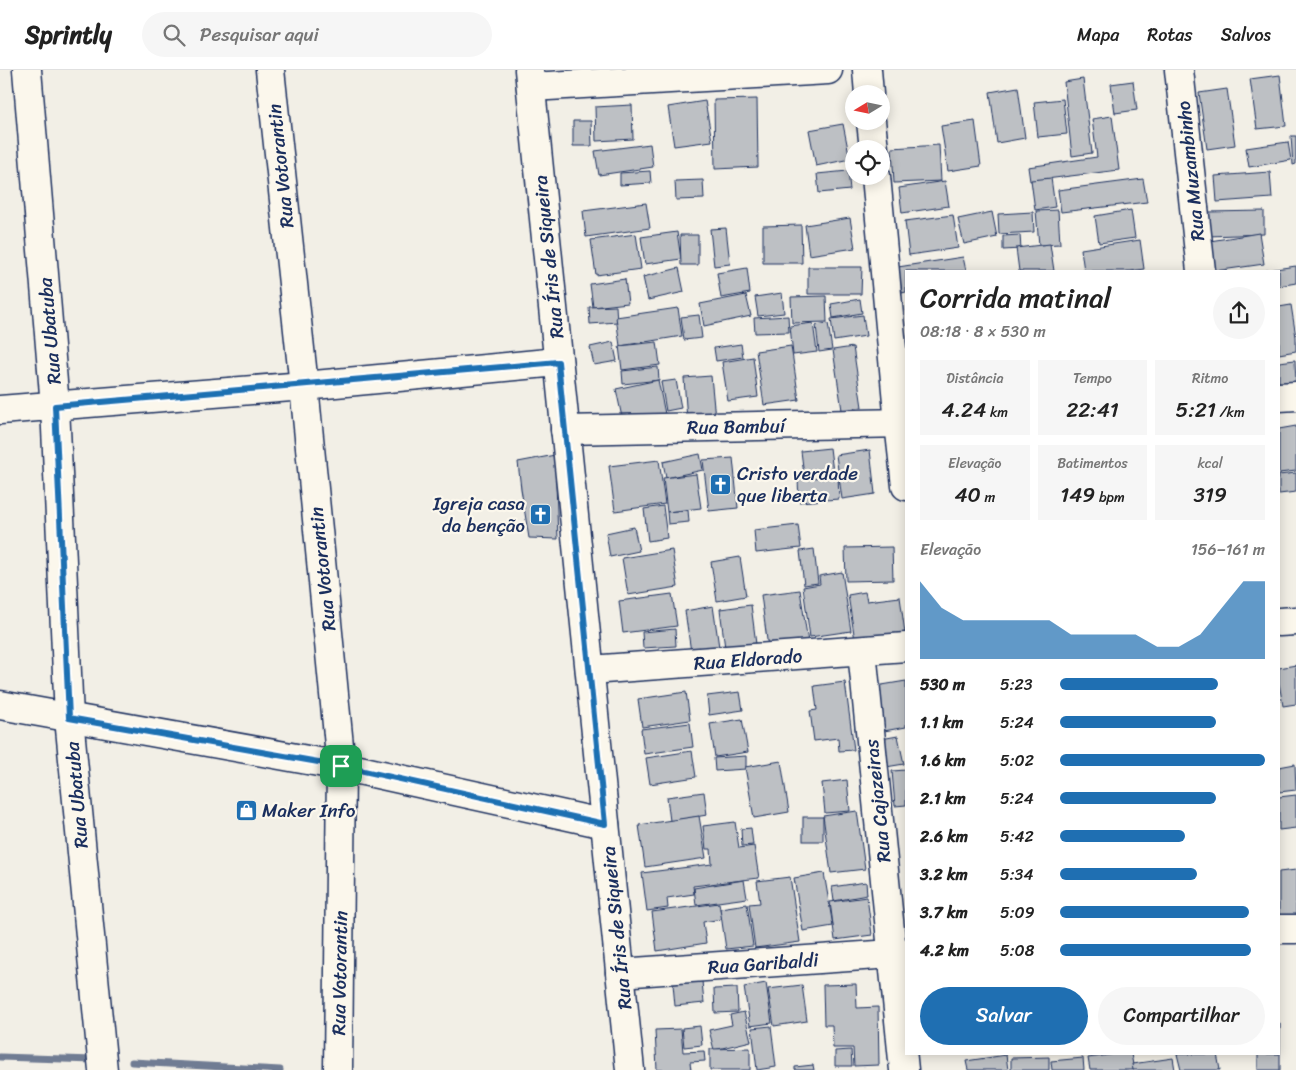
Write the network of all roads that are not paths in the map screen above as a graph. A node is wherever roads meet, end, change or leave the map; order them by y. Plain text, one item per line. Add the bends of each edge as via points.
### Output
1 (27, 70) edge
2 (270, 70) edge
3 (828, 70) edge
4 (867, 70) edge
5 (1179, 70) edge
6 (530, 79) edge
7 (868, 85) edge
8 (877, 185) edge
9 (1201, 270) edge
10 (558, 362) junction
11 (304, 386) junction
12 (1296, 396) edge
13 (1280, 397) edge
14 (55, 406) junction
15 (0, 410) edge
16 (902, 423) edge
17 (565, 430) junction
18 (905, 470) edge
19 (1296, 621) edge
20 (1280, 622) edge
21 (905, 647) edge
22 (862, 651) junction
23 (590, 670) junction
24 (0, 705) edge
25 (69, 718) junction
26 (341, 766) junction
27 (605, 824) junction
28 (1280, 929) edge
29 (1296, 929) edge
30 (899, 954) edge
31 (620, 973) junction
32 (103, 1070) edge
33 (338, 1070) edge
34 (630, 1070) edge
35 (904, 1070) edge

1 - 14 street, Rua Ubatuba
2 - 11 street, Rua Votorantin
3 - 6 street
4 - 7 street
5 - 9 street, Rua Muzambinho
6 - 10 street, Rua Íris de Siqueira
8 - 16 street
10 - 11 street
10 - 17 street, Rua Íris de Siqueira
11 - 14 street
11 - 26 street, Rua Votorantin
12 - 13 street
14 - 15 street
14 - 25 street, Rua Ubatuba
16 - 17 street, Rua Bambuí
16 - 18 street
17 - 23 street, Rua Íris de Siqueira
19 - 20 street
21 - 22 street, Rua Eldorado
22 - 23 street, Rua Eldorado
22 - 30 street, Rua Cajazeiras
23 - 27 street, Rua Íris de Siqueira
24 - 25 street
25 - 26 street
25 - 32 street, Rua Ubatuba
26 - 27 street
26 - 33 street, Rua Votorantin
27 - 31 street, Rua Íris de Siqueira
28 - 29 street
30 - 31 street, Rua Garibaldi
30 - 35 street, Rua Cajazeiras
31 - 34 street, Rua Íris de Siqueira

